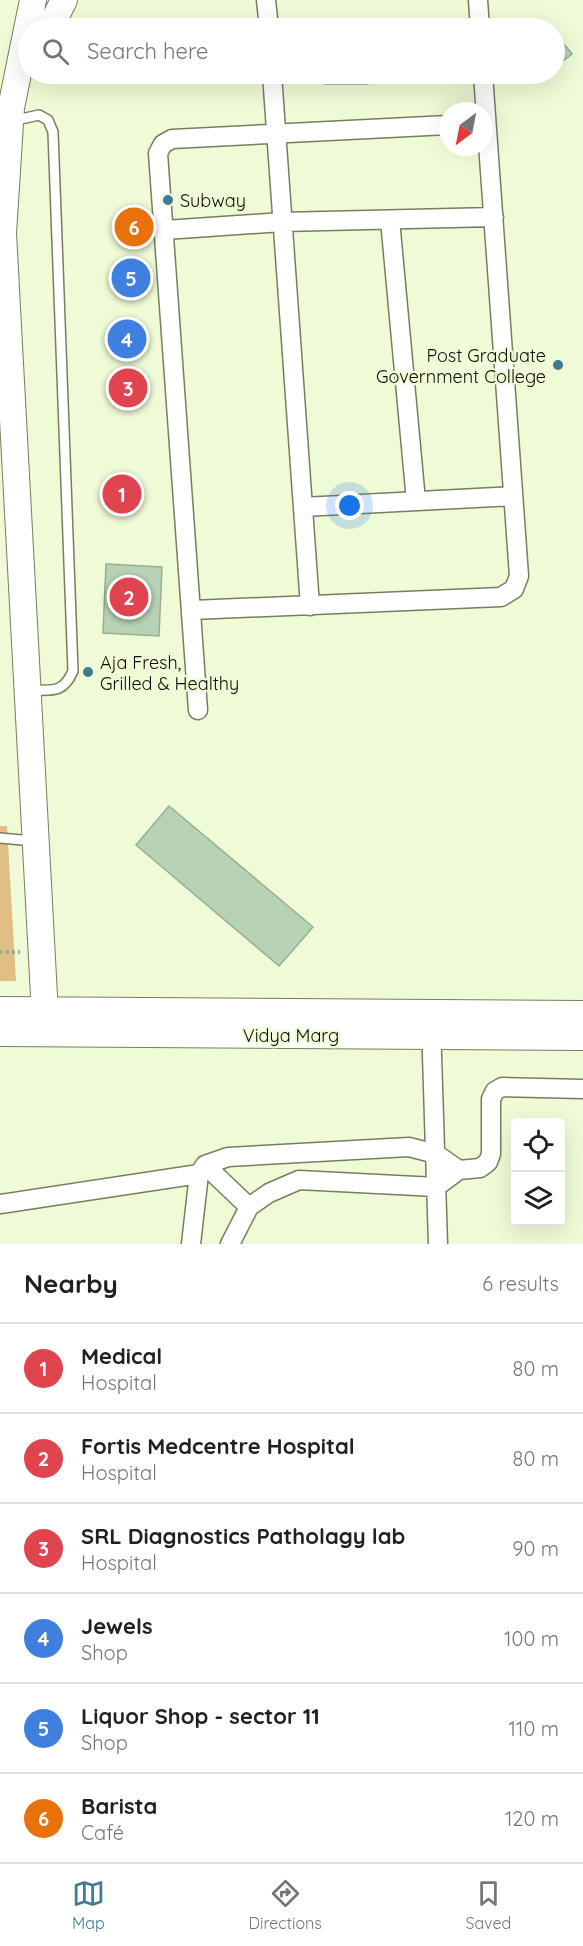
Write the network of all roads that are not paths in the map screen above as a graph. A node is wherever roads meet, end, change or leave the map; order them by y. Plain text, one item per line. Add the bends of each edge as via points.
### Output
1 (33, 0) edge
2 (64, 0) edge
3 (267, 0) edge
4 (478, 0) edge
5 (29, 18) edge
6 (55, 18) edge
7 (268, 18) edge
8 (479, 18) edge
9 (18, 75) edge
10 (23, 84) edge
11 (273, 84) edge
12 (484, 84) edge
13 (485, 102) edge
14 (10, 115) junction
15 (439, 125) edge
16 (277, 134) junction
17 (489, 156) edge
18 (494, 217) junction
19 (390, 220) junction
20 (282, 222) junction
21 (165, 230) junction
22 (513, 496) junction
23 (416, 501) junction
24 (303, 507) junction
25 (310, 606) junction
26 (192, 610) junction
27 (27, 690) junction
28 (198, 710) dead end
29 (0, 838) edge
30 (35, 841) junction
31 (0, 1010) edge
32 (583, 1014) edge
33 (45, 1022) junction
34 (431, 1025) junction
35 (0, 1033) edge
36 (583, 1037) edge
37 (583, 1089) edge
38 (436, 1154) junction
39 (202, 1169) junction
40 (459, 1170) junction
41 (436, 1187) junction
42 (0, 1204) edge
43 (249, 1207) junction
44 (191, 1244) edge
45 (230, 1244) edge
46 (438, 1244) edge

1 - 5 street
2 - 6 street
3 - 7 street
4 - 8 street
9 - 14 street
10 - 14 street
11 - 16 street
12 - 13 street
14 - 27 street via 3,233
14 - 27 lane via 39,115 48,120 53,132 73,672 68,684 57,690
15 - 16 street
16 - 20 street
16 - 21 street via 172,139 163,144 158,153
17 - 18 street
18 - 19 street
18 - 22 street
19 - 20 street
19 - 23 street
20 - 21 street
20 - 24 street
21 - 26 street
22 - 23 street
22 - 25 street via 519,576 514,589 501,597
23 - 24 street
24 - 25 street
25 - 26 street
26 - 28 street
27 - 30 street
29 - 30 lane
30 - 33 street
31 - 33 street, Vidya Marg
32 - 34 street, Vidya Marg
33 - 34 street, Vidya Marg
33 - 35 street, Vidya Marg
34 - 36 street, Vidya Marg
34 - 38 street
37 - 40 street via 502,1087 495,1091 491,1099 488,1162 480,1168
38 - 39 street via 409,1147 228,1157
38 - 40 street
38 - 41 street
39 - 42 street
39 - 43 street
39 - 44 street
40 - 41 street
41 - 43 street via 300,1180 269,1192
41 - 46 street
43 - 45 street

